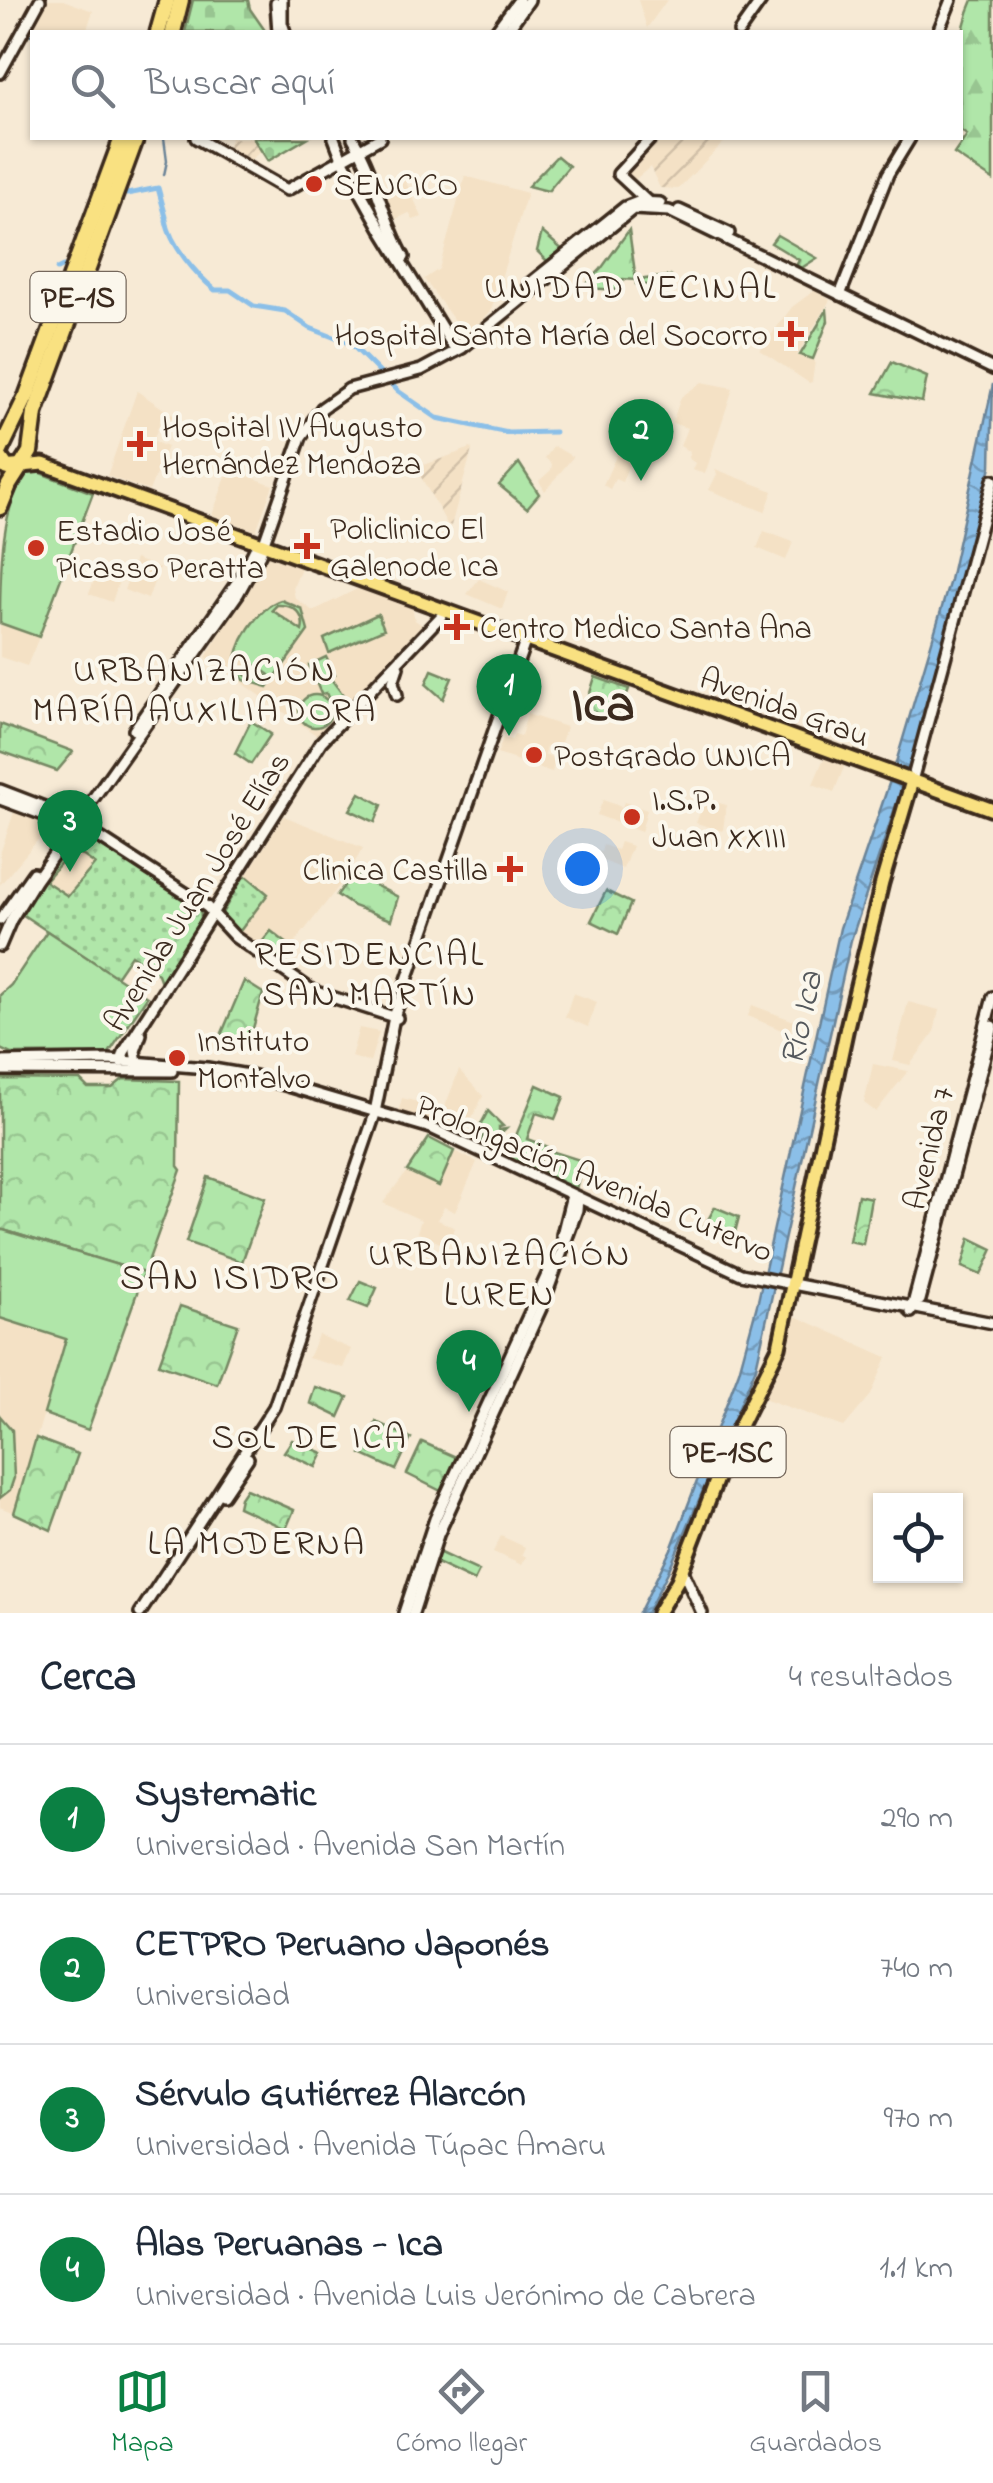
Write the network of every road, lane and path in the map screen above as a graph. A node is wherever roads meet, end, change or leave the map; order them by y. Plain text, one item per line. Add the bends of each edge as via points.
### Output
1 (40, 0) edge
2 (166, 0) edge
3 (181, 0) edge
4 (280, 0) edge
5 (519, 0) edge
6 (529, 0) edge
7 (759, 0) edge
8 (951, 0) edge
9 (158, 30) edge
10 (174, 30) edge
11 (278, 30) edge
12 (285, 30) edge
13 (496, 30) edge
14 (507, 30) edge
15 (736, 30) edge
16 (939, 30) edge
17 (27, 35) edge
18 (0, 73) edge
19 (121, 140) edge
20 (135, 140) edge
21 (200, 140) edge
22 (335, 140) edge
23 (650, 140) edge
24 (909, 140) edge
25 (358, 142) edge
26 (340, 155) junction
27 (372, 201) junction
28 (643, 202) junction
29 (840, 295) junction
30 (458, 347) junction
31 (51, 349) junction
32 (993, 368) edge
33 (9, 427) edge
34 (32, 441) junction
35 (0, 455) edge
36 (22, 467) junction
37 (993, 480) edge
38 (0, 508) edge
39 (262, 541) junction
40 (451, 611) junction
41 (528, 640) junction
42 (398, 667) junction
43 (381, 681) junction
44 (910, 780) junction
45 (0, 790) edge
46 (0, 799) edge
47 (993, 810) edge
48 (72, 823) junction
49 (32, 880) junction
50 (220, 904) junction
51 (210, 919) junction
52 (0, 920) edge
53 (0, 946) edge
54 (993, 997) edge
55 (396, 1020) junction
56 (993, 1026) edge
57 (0, 1062) edge
58 (62, 1066) junction
59 (121, 1066) junction
60 (138, 1066) junction
61 (0, 1070) edge
62 (377, 1116) junction
63 (578, 1203) junction
64 (786, 1287) junction
65 (915, 1310) junction
66 (993, 1325) edge
67 (682, 1569) junction
68 (142, 1613) edge
69 (404, 1613) edge
70 (414, 1613) edge
71 (658, 1613) edge
72 (702, 1613) edge

1 - 17 street
2 - 9 highway
3 - 10 highway
4 - 11 street
4 - 12 street
5 - 13 street
6 - 14 street
7 - 15 street
8 - 16 street
17 - 18 street
19 - 31 highway, PE-1S
20 - 31 highway, PE-1S
21 - 26 street via 287,190
22 - 26 street
23 - 28 street via 618,174
24 - 29 street via 888,174
25 - 26 street
25 - 27 street via 375,180
26 - 27 street
27 - 30 street
28 - 29 street
28 - 30 street
29 - 32 street
30 - 39 street via 421,370 349,389 322,408 301,436
31 - 33 highway, PE-1S
31 - 34 highway, PE-1S
33 - 34 highway via 26,429
33 - 35 highway, PE-1S
34 - 36 highway, PE-1S
34 - 39 main road via 43,458
35 - 36 highway, PE-1S via 7,468
36 - 38 highway, PE-1S
36 - 39 main road via 43,464
37 - 44 street
39 - 40 main road, Avenida Grau
39 - 48 street
40 - 41 main road, Avenida Grau
40 - 42 street
40 - 43 street
41 - 44 main road, Avenida Grau
41 - 55 street via 493,757
42 - 43 street
42 - 43 street via 397,696
43 - 50 street, Avenida Juan José Elías via 322,743
44 - 47 main road, Avenida Grau
44 - 64 main road, PE-1SC
45 - 48 street via 47,806
46 - 48 street
48 - 49 street
48 - 51 street
49 - 52 street
49 - 53 street
50 - 51 street, Avenida Juan José Elías
50 - 51 street via 219,916
51 - 55 street via 322,997
51 - 59 street, Avenida Juan José Elías
51 - 60 street, Avenida Juan José Elías via 139,1038
54 - 65 street, Avenida 7
55 - 62 street
56 - 65 street, Avenida 7
57 - 58 street, Prolongación Avenida Cutervo
58 - 59 street, Prolongación Avenida Cutervo
58 - 61 street, Prolongación Avenida Cutervo
59 - 60 street, Prolongación Avenida Cutervo
60 - 62 street, Prolongación Avenida Cutervo via 254,1076
62 - 63 street, Prolongación Avenida Cutervo via 428,1132
62 - 68 street via 274,1407
63 - 64 street, Prolongación Avenida Cutervo via 757,1281
63 - 69 street via 436,1520
63 - 70 street via 543,1304 438,1535
64 - 65 street, Prolongación Avenida Cutervo
64 - 67 main road, PE-1SC via 774,1360 728,1450
65 - 66 street, Prolongación Avenida Cutervo
67 - 71 main road, PE-1SC
67 - 72 street

